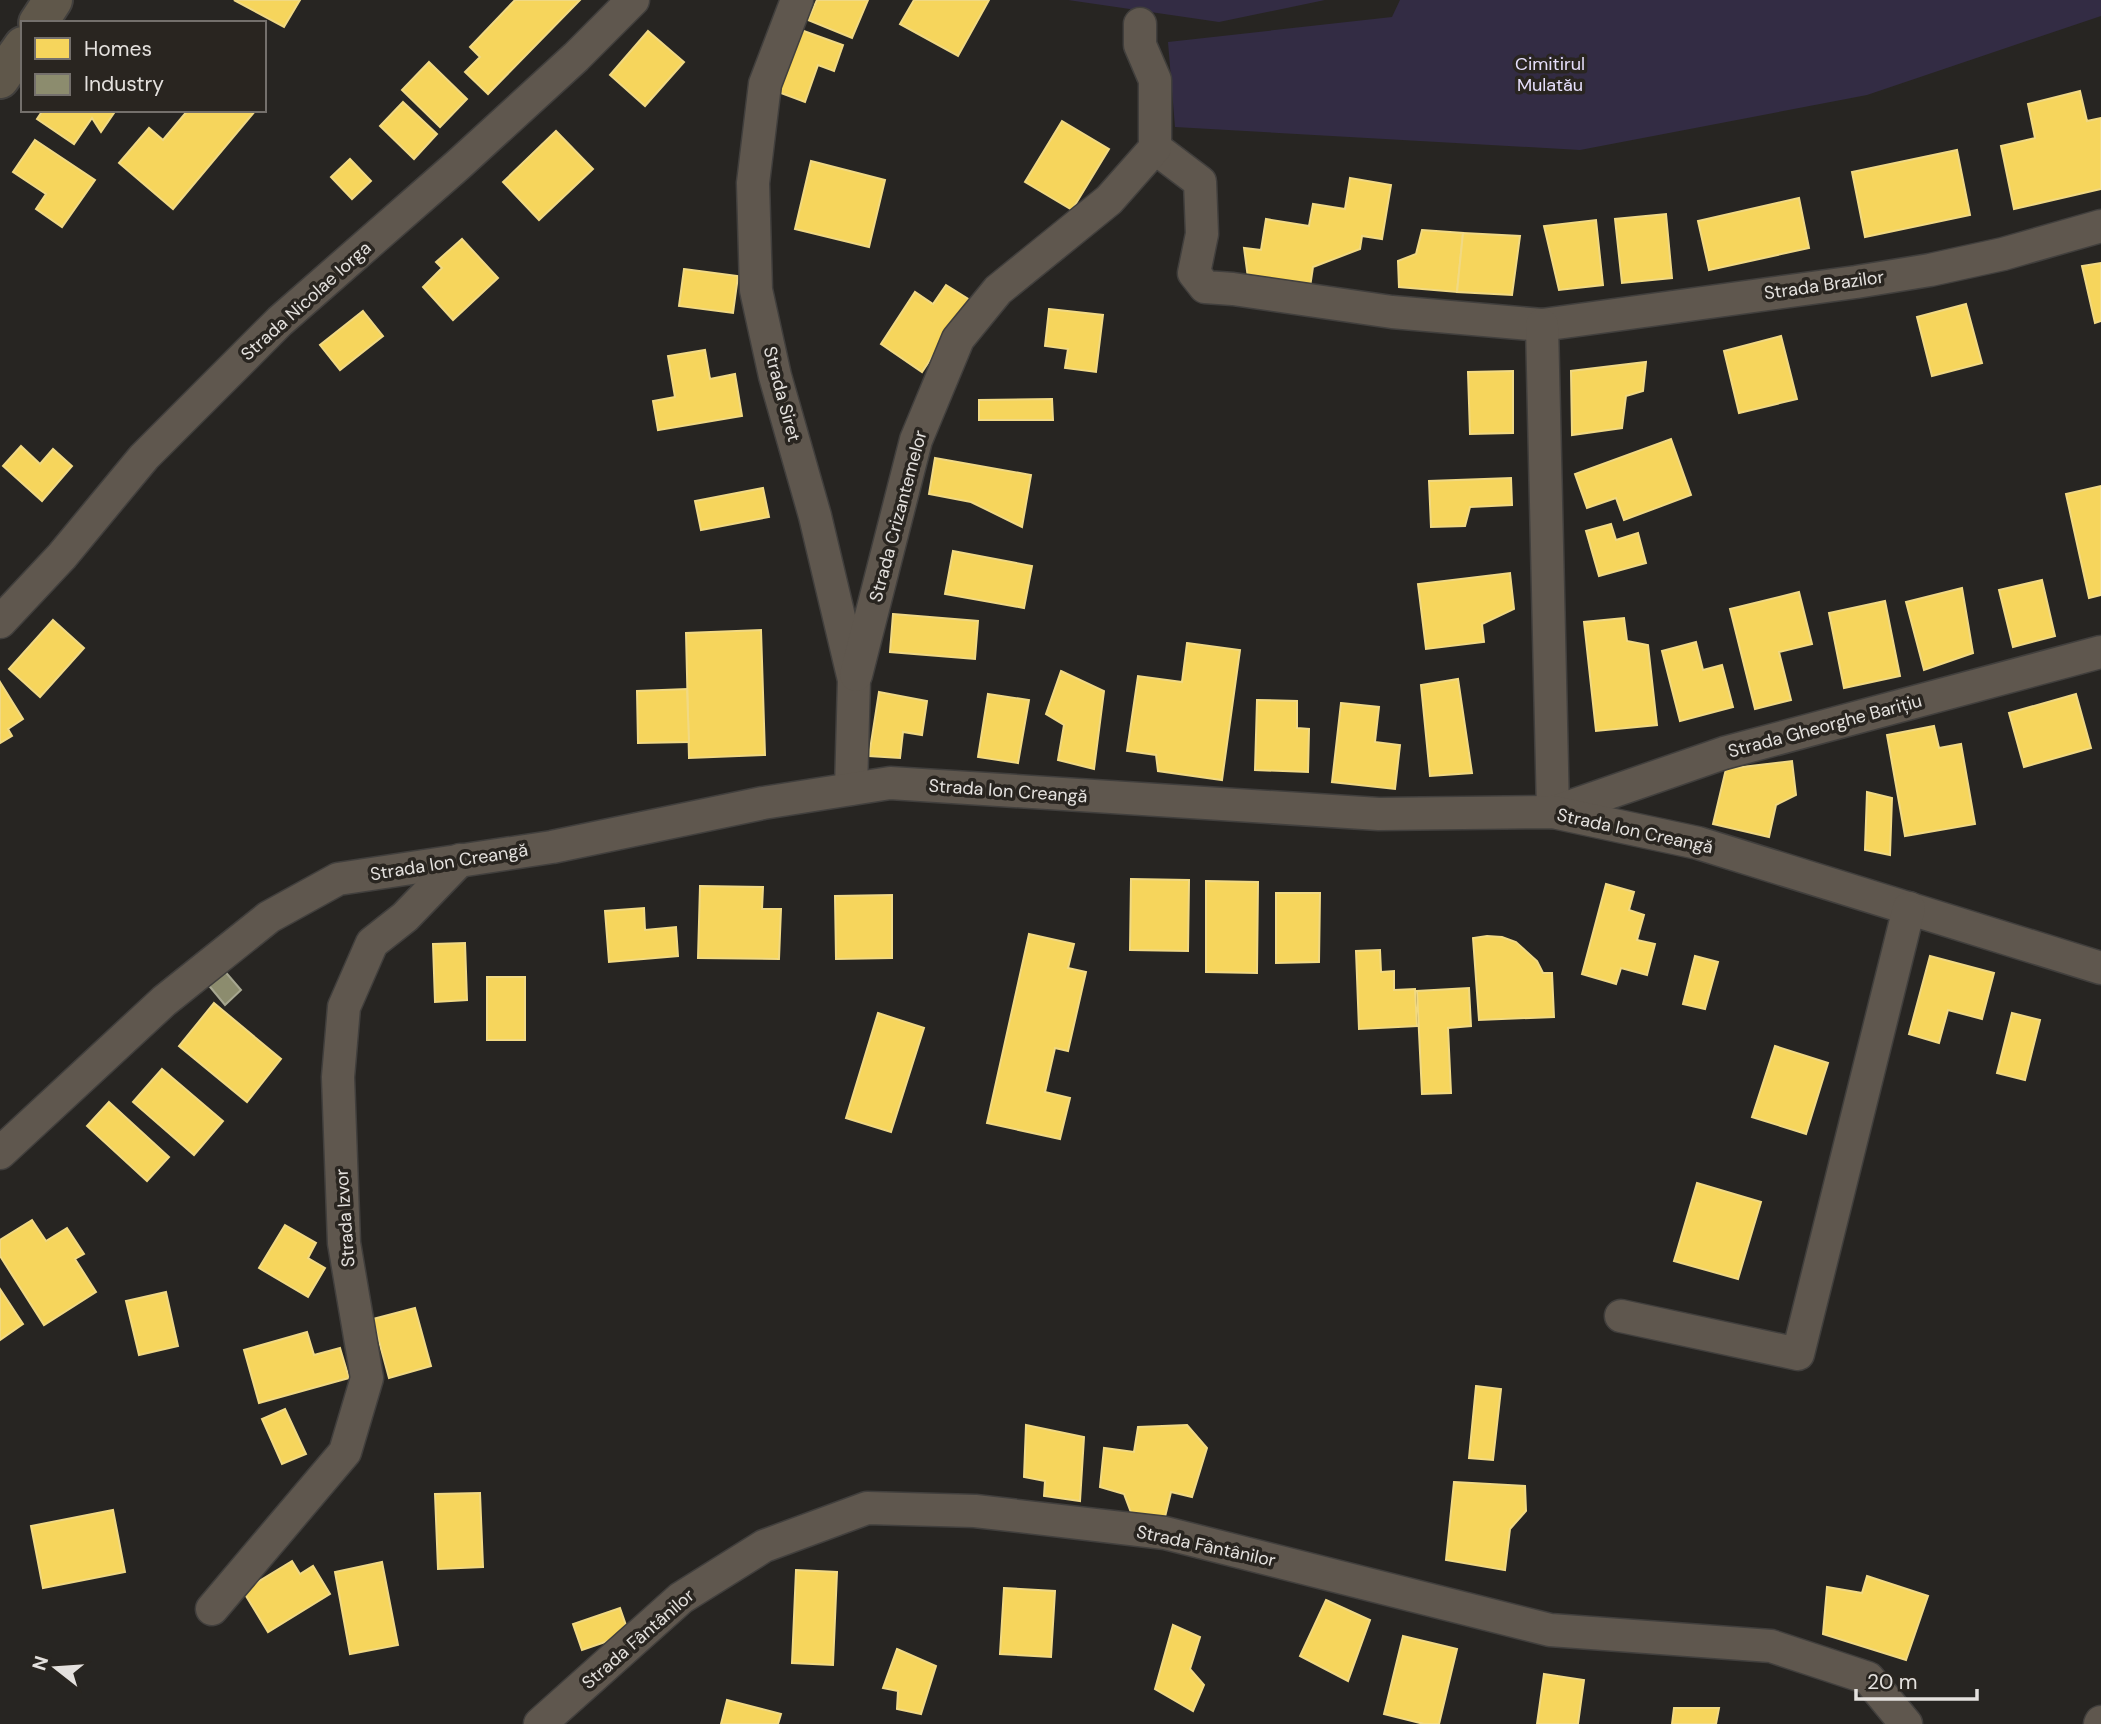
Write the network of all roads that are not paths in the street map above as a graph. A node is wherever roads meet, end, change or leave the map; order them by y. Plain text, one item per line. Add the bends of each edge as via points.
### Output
1 (53, 0) edge
2 (633, 0) edge
3 (797, 0) edge
4 (39, 21) edge
5 (1140, 24) dead end
6 (21, 49) edge
7 (0, 79) edge
8 (1154, 148) junction
9 (2101, 226) edge
10 (1542, 324) junction
11 (0, 622) edge
12 (2101, 652) edge
13 (855, 680) junction
14 (851, 789) junction
15 (1553, 812) junction
16 (460, 860) junction
17 (1909, 908) junction
18 (2101, 968) edge
19 (0, 1153) edge
20 (1621, 1316) dead end
21 (212, 1609) dead end
22 (540, 1724) edge
23 (1906, 1724) edge

1 - 4 main road
2 - 11 street, Strada Nicolae Iorga via 458,165 280,321 144,457
3 - 13 street, Strada Siret via 765,84 753,183 756,290
5 - 8 street via 1140,45 1155,80
6 - 7 main road
8 - 10 street, Strada Brazilor via 1200,182 1202,234 1194,273 1205,287 1392,312
8 - 13 street, Strada Crizantemelor via 1109,200 998,290 958,339 916,440
9 - 10 street, Strada Brazilor via 1930,270
10 - 15 street
12 - 15 street, Strada Gheorghe Barițiu via 1724,753
13 - 14 street, Strada Siret
14 - 15 street, Strada Ion Creangă via 890,783 1379,814
14 - 16 street, Strada Ion Creangă via 552,847
15 - 17 street, Strada Ion Creangă via 1698,843
16 - 19 street, Strada Ion Creangă via 338,879 269,917 164,1001
16 - 21 street, Strada Izvor via 405,917 372,943 344,1007 338,1077 344,1243 367,1378 345,1452
17 - 18 street, Strada Ion Creangă
17 - 20 street via 1798,1354
22 - 23 street, Strada Fântânilor via 681,1598 764,1546 867,1508 975,1511 1165,1533 1550,1630 1771,1646 1868,1678

